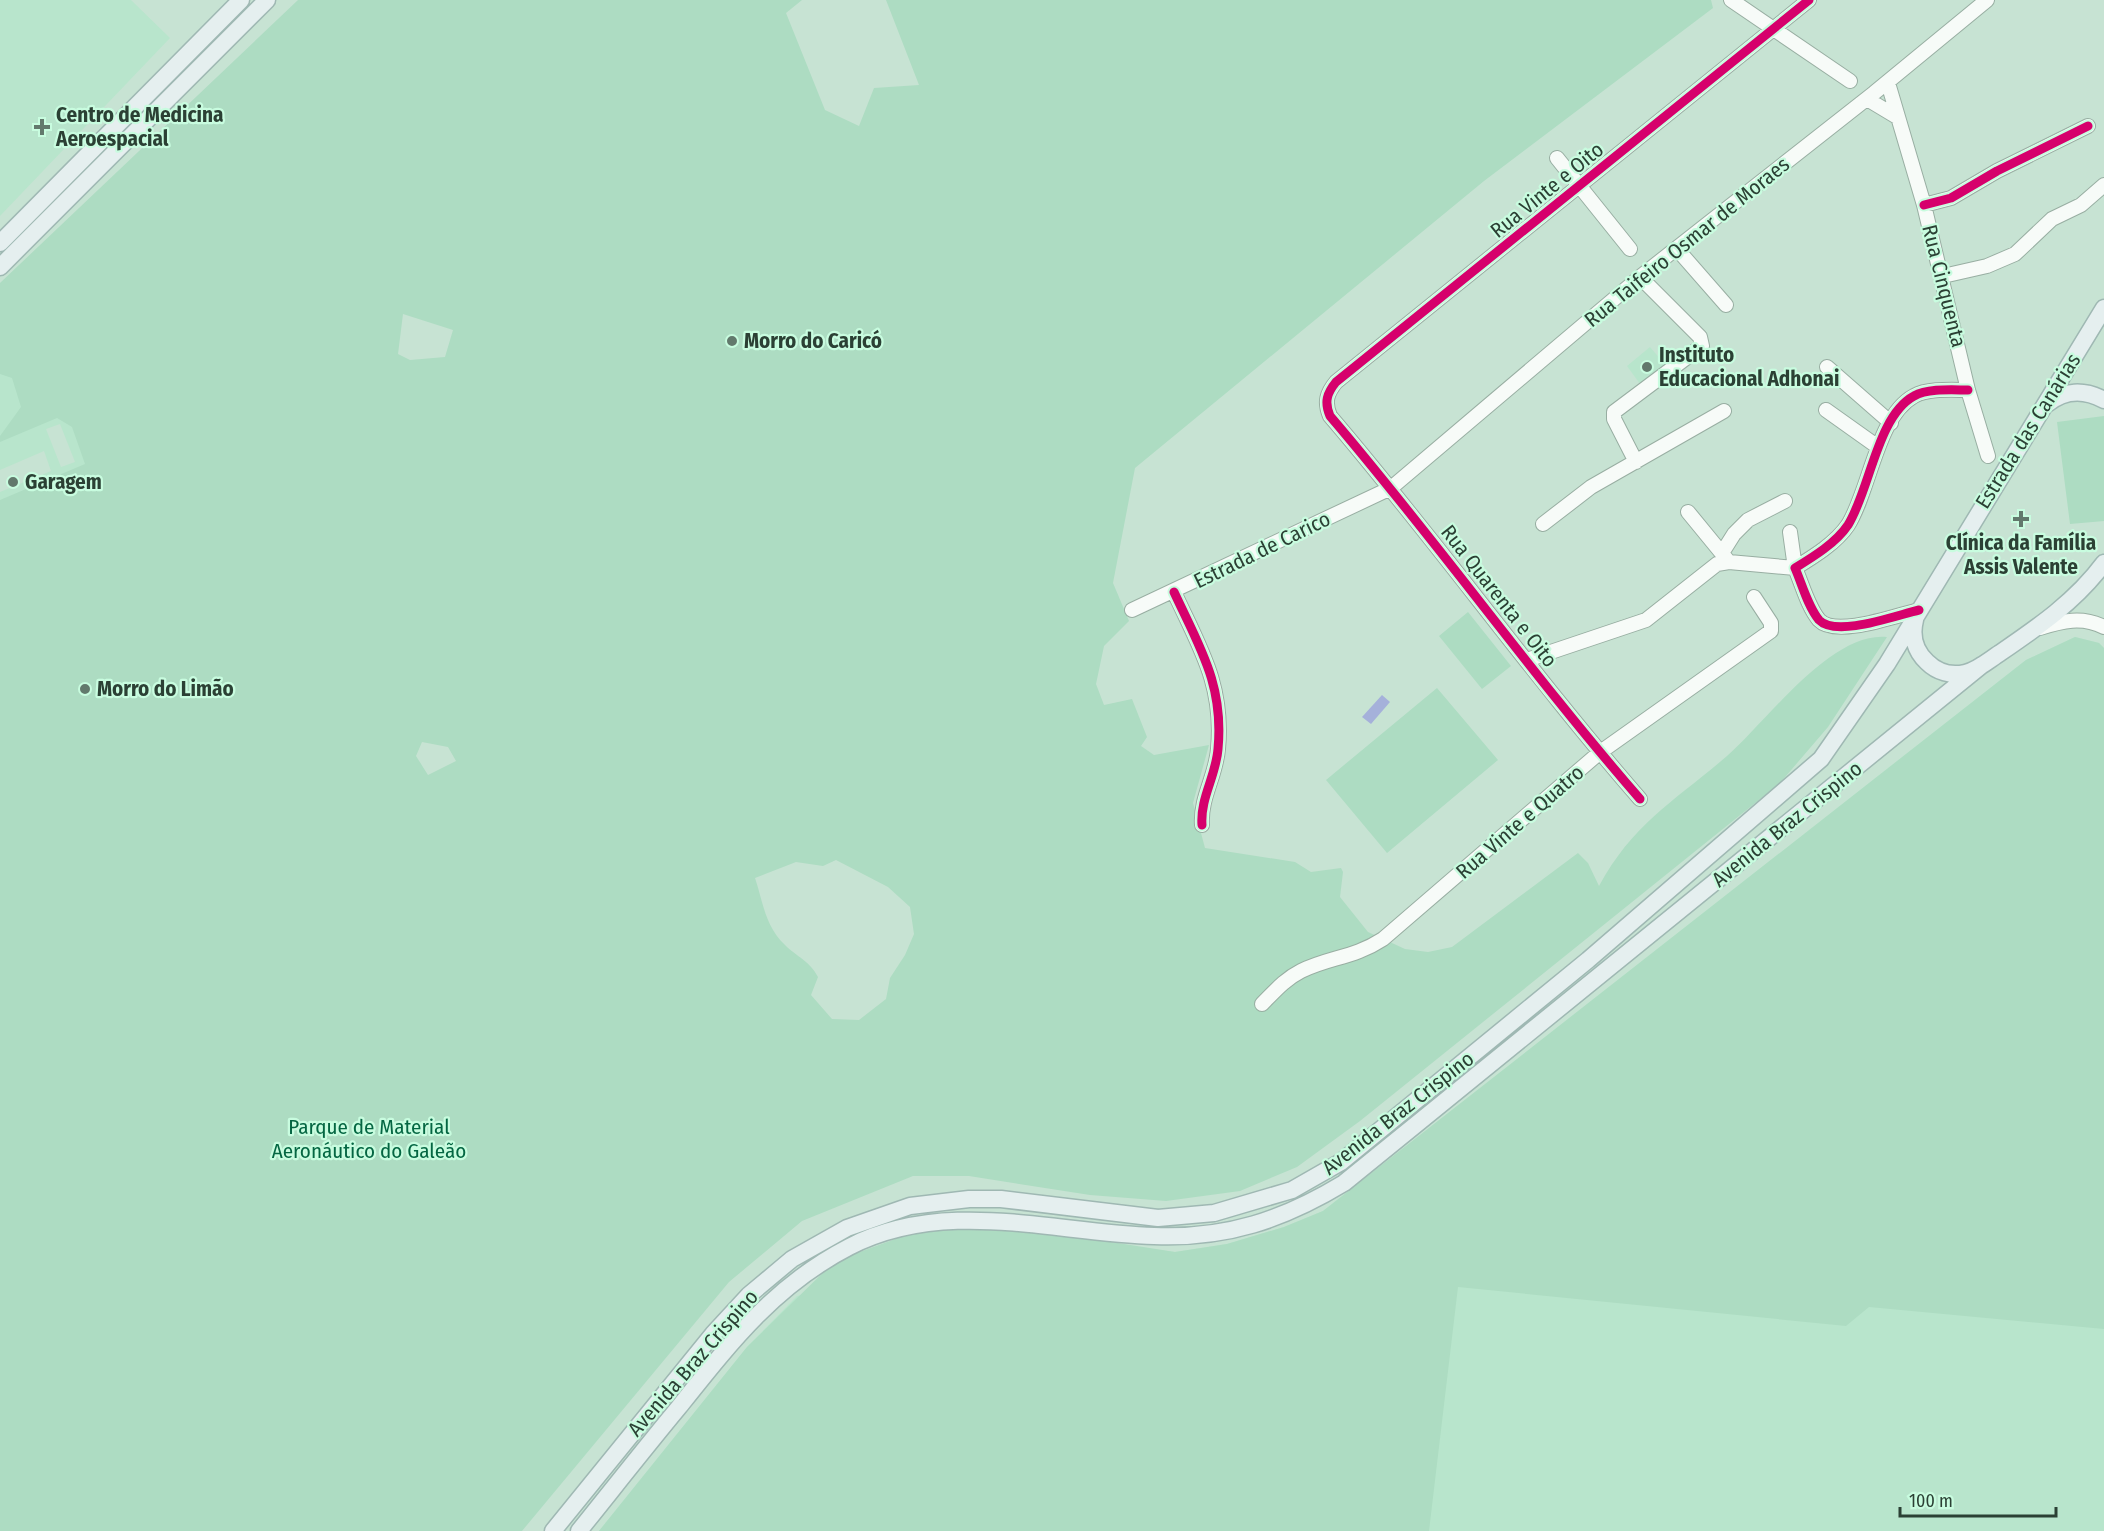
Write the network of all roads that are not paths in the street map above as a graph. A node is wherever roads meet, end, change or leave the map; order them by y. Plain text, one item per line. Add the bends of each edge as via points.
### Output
1 (241, 0) edge
2 (267, 0) edge
3 (1731, 0) edge
4 (1809, 0) edge
5 (1987, 0) edge
6 (1773, 28) junction
7 (1850, 81) dead end
8 (1888, 83) junction
9 (1867, 99) junction
10 (1897, 117) junction
11 (2088, 126) dead end
12 (1557, 158) dead end
13 (2104, 184) edge
14 (1579, 188) junction
15 (1924, 205) junction
16 (0, 243) edge
17 (1629, 249) dead end
18 (1677, 249) junction
19 (0, 267) edge
20 (1943, 276) junction
21 (1640, 277) junction
22 (1726, 305) dead end
23 (2104, 308) edge
24 (1827, 367) dead end
25 (1968, 390) junction
26 (2104, 400) edge
27 (2045, 406) junction
28 (1826, 410) dead end
29 (1724, 411) dead end
30 (1330, 416) joint
31 (1891, 423) junction
32 (1878, 447) junction
33 (1988, 456) dead end
34 (1636, 462) junction
35 (1391, 488) junction
36 (1785, 501) dead end
37 (1688, 512) dead end
38 (1543, 524) dead end
39 (1790, 532) dead end
40 (1726, 558) junction
41 (2104, 563) edge
42 (1795, 568) junction
43 (1174, 592) junction
44 (1754, 597) dead end
45 (1132, 610) dead end
46 (1918, 613) junction
47 (2104, 627) edge
48 (2035, 629) junction
49 (1527, 660) junction
50 (1982, 665) junction
51 (1599, 753) junction
52 (1640, 799) dead end
53 (1203, 825) dead end
54 (1262, 1004) dead end
55 (553, 1531) edge
56 (579, 1531) edge

1 - 16 main road
2 - 19 main road
3 - 6 street
4 - 6 street, Rua Vinte e Oito
5 - 8 street, Rua Taifeiro Osmar de Moraes
6 - 7 street
6 - 14 street, Rua Vinte e Oito
8 - 9 street, Rua Taifeiro Osmar de Moraes
8 - 10 street, Rua Cinquenta
9 - 10 street
9 - 18 street, Rua Taifeiro Osmar de Moraes
10 - 15 street, Rua Cinquenta
11 - 15 street via 1951,198
12 - 14 street
13 - 20 street via 2081,205 2055,216 2015,254 1987,266
14 - 17 street
14 - 30 street, Rua Vinte e Oito via 1336,382 1327,395
15 - 20 street, Rua Cinquenta
18 - 21 street, Rua Taifeiro Osmar de Moraes
18 - 22 street
20 - 25 street, Rua Cinquenta
21 - 34 street via 1700,337 1702,346 1614,412
21 - 35 street, Rua Taifeiro Osmar de Moraes
23 - 27 main road, Estrada das Canárias
24 - 31 street
25 - 31 street via 1915,395 1898,408
25 - 33 street, Rua Cinquenta
26 - 27 main road via 2094,394 2073,392
27 - 46 main road, Estrada das Canárias
28 - 32 street
29 - 34 street
30 - 35 street, Rua Quarenta e Oito
31 - 32 street
32 - 42 street via 1847,525 1828,546
34 - 38 street via 1591,487
35 - 43 street, Estrada de Carico
35 - 49 street, Rua Quarenta e Oito
36 - 40 street via 1749,519 1734,534
37 - 40 street
39 - 42 street
40 - 42 street
40 - 49 street via 1646,620
41 - 48 main road via 2080,591
42 - 46 street via 1816,616 1830,627
43 - 45 street, Estrada de Carico
43 - 53 street via 1209,665 1220,708 1218,752 1201,808
44 - 51 street, Rua Vinte e Quatro via 1771,623 1771,631
46 - 50 main road via 1914,638 1917,649 1931,666 1951,674
46 - 55 main road, Avenida Braz Crispino via 1852,718 1821,759 1588,960 1341,1162 1292,1190 1214,1213 1158,1218 1001,1199 969,1199 910,1206 847,1228 792,1259 749,1295
47 - 48 street via 2069,619
48 - 50 main road
49 - 51 street, Rua Quarenta e Oito
50 - 56 main road, Avenida Braz Crispino via 1344,1183 1281,1217 1216,1232 1155,1236 989,1219 911,1226 851,1245 793,1283 749,1322
51 - 52 street, Rua Quarenta e Oito
51 - 54 street, Rua Vinte e Quatro via 1383,939 1360,953 1302,971 1285,981

